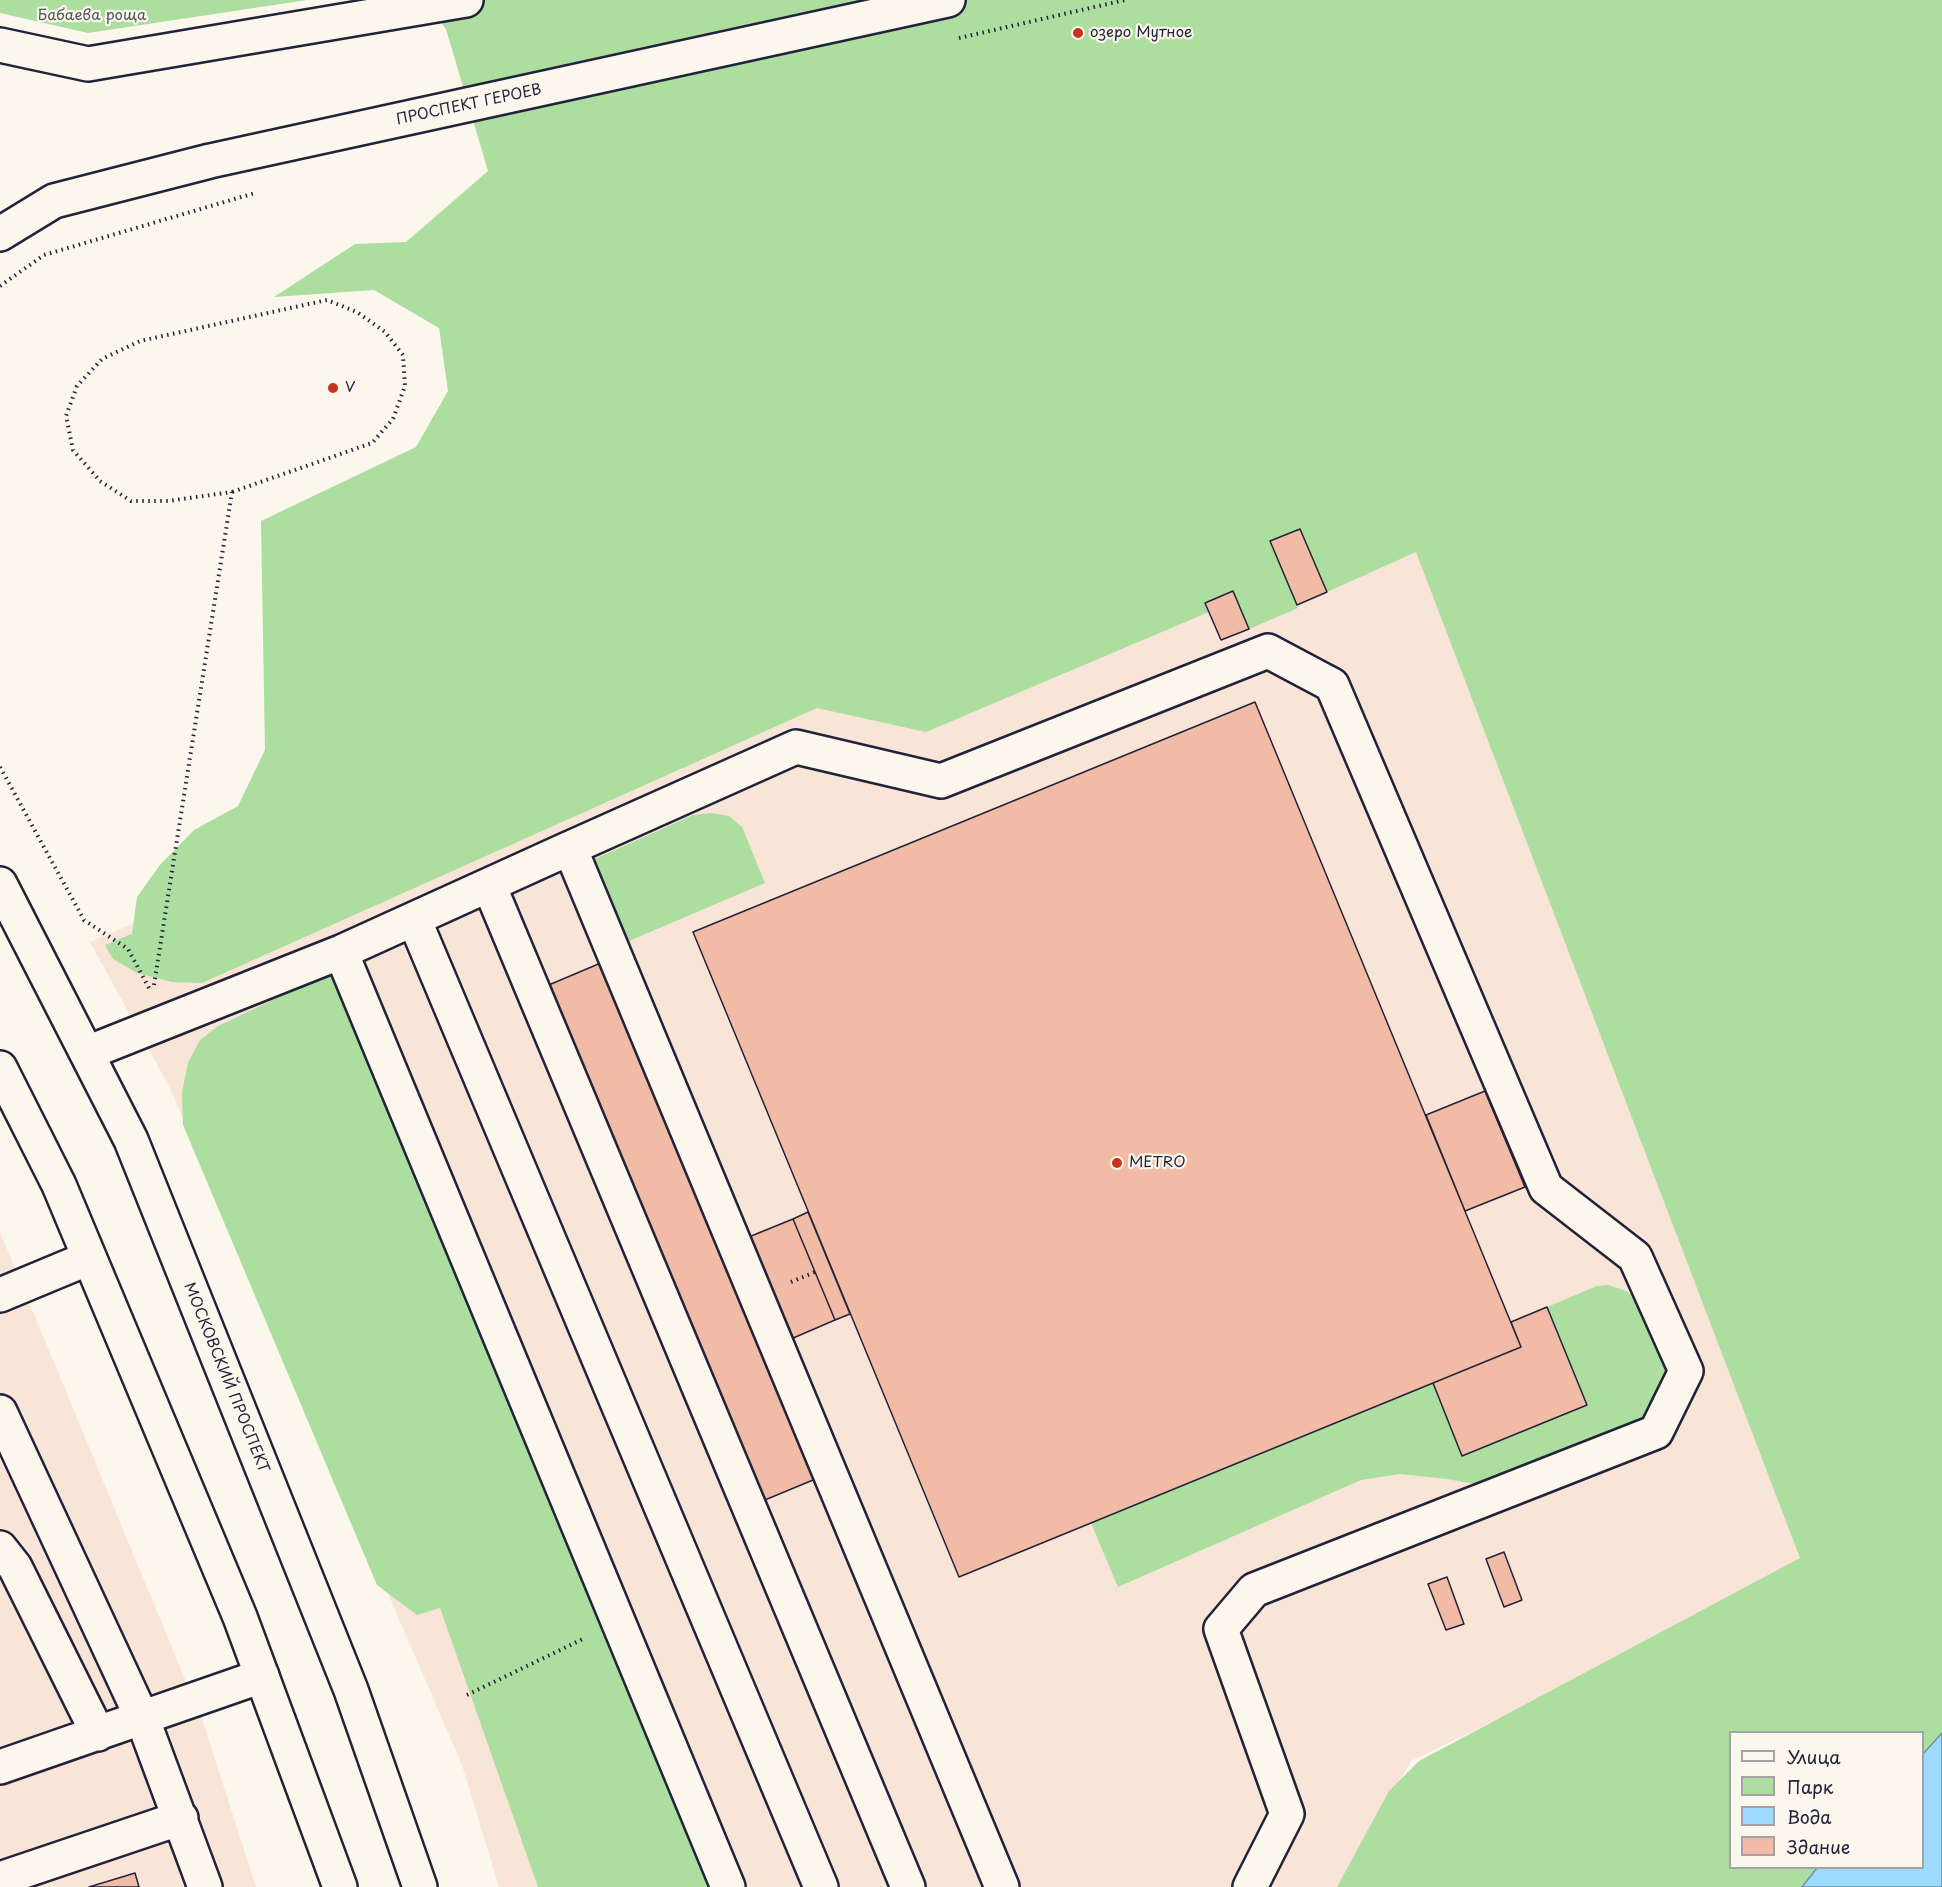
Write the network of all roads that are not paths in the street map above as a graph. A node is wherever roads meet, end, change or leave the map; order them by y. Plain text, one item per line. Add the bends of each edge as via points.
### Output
1 (466, 0) edge
2 (948, 0) edge
3 (0, 45) edge
4 (0, 234) edge
5 (570, 848) junction
6 (0, 884) edge
7 (489, 885) junction
8 (414, 919) junction
9 (341, 952) junction
10 (87, 1053) junction
11 (0, 1068) edge
12 (89, 1258) junction
13 (0, 1295) edge
14 (0, 1412) edge
15 (0, 1548) edge
16 (262, 1676) junction
17 (143, 1720) junction
18 (98, 1734) junction
19 (0, 1767) edge
20 (181, 1818) junction
21 (0, 1879) edge
22 (205, 1887) edge
23 (340, 1887) edge
24 (420, 1887) edge
25 (728, 1887) edge
26 (821, 1887) edge
27 (908, 1887) edge
28 (1002, 1887) edge
29 (1250, 1887) edge

1 - 3 main road via 88,64
2 - 4 main road, ПРОСПЕКТ ГЕРОЕВ via 210,161 54,201
5 - 7 main road
5 - 28 main road
5 - 29 main road via 796,747 941,781 1268,651 1332,685 1546,1188 1635,1257 1686,1371 1656,1432 1254,1590 1221,1629 1287,1814
6 - 10 main road, МОСКОВСКИЙ ПРОСПЕКТ
7 - 8 main road
7 - 27 main road
8 - 9 main road
8 - 26 main road
9 - 10 main road
9 - 25 main road
10 - 24 main road, МОСКОВСКИЙ ПРОСПЕКТ via 131,1140 342,1668
11 - 12 main road via 59,1185
12 - 13 main road
12 - 16 main road
14 - 17 main road
15 - 18 main road via 15,1567
16 - 17 main road
16 - 23 main road
17 - 18 main road
17 - 20 main road
18 - 19 main road
20 - 21 main road
20 - 22 main road

